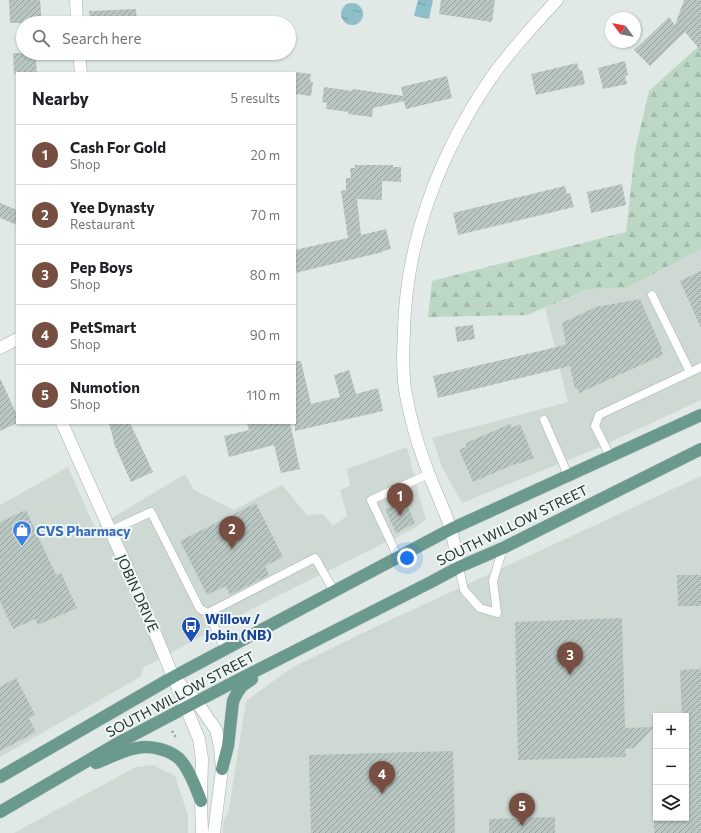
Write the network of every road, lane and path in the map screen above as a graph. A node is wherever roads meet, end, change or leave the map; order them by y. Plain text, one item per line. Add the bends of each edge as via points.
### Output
1 (76, 0) edge
2 (557, 0) edge
3 (77, 16) edge
4 (79, 60) edge
5 (80, 72) edge
6 (652, 295) dead end
7 (16, 340) edge
8 (0, 348) edge
9 (701, 367) edge
10 (690, 372) junction
11 (701, 415) edge
12 (544, 420) dead end
13 (62, 424) edge
14 (701, 449) edge
15 (610, 456) junction
16 (429, 474) junction
17 (568, 475) junction
18 (451, 529) junction
19 (110, 530) junction
20 (503, 548) junction
21 (398, 557) junction
22 (459, 567) junction
23 (334, 591) junction
24 (208, 613) junction
25 (225, 649) junction
26 (279, 659) junction
27 (173, 677) junction
28 (197, 702) junction
29 (186, 708) junction
30 (172, 731) dead end
31 (179, 740) dead end
32 (222, 769) junction
33 (0, 777) edge
34 (53, 781) junction
35 (201, 801) junction
36 (0, 812) edge
37 (202, 833) edge
38 (214, 833) edge

1 - 3 street
2 - 16 street via 491,78 469,113 433,188 419,228 404,310 403,352 406,393 421,454
4 - 5 street
6 - 10 lane
7 - 8 street
9 - 10 lane
10 - 15 lane via 599,415 594,426
11 - 15 main road, SOUTH WILLOW STREET
12 - 17 lane
13 - 19 street, JOBIN DRIVE
14 - 20 main road, SOUTH WILLOW STREET
15 - 17 main road, SOUTH WILLOW STREET
16 - 18 street
16 - 21 lane via 371,500
17 - 18 main road, SOUTH WILLOW STREET
18 - 21 main road, SOUTH WILLOW STREET
18 - 22 street
19 - 24 lane via 151,512 200,608
19 - 27 street, JOBIN DRIVE
20 - 22 main road, SOUTH WILLOW STREET
20 - 22 lane via 493,581 497,613 480,608 464,590
21 - 23 main road, SOUTH WILLOW STREET
22 - 26 main road, SOUTH WILLOW STREET
23 - 24 lane via 315,558
23 - 25 main road, SOUTH WILLOW STREET
24 - 25 lane
25 - 27 main road, SOUTH WILLOW STREET
26 - 28 main road, SOUTH WILLOW STREET
26 - 32 main road via 242,686 237,693 233,701 228,746
27 - 28 street
27 - 29 street, JOBIN DRIVE
27 - 33 main road, SOUTH WILLOW STREET
28 - 29 main road, SOUTH WILLOW STREET
28 - 32 street via 216,730
29 - 34 main road, SOUTH WILLOW STREET via 118,743
29 - 35 street, JOBIN DRIVE via 199,740 202,759
30 - 31 path
32 - 38 street
34 - 35 main road via 138,747 152,748 173,754 181,760
34 - 36 main road, SOUTH WILLOW STREET
35 - 37 street, JOBIN DRIVE

